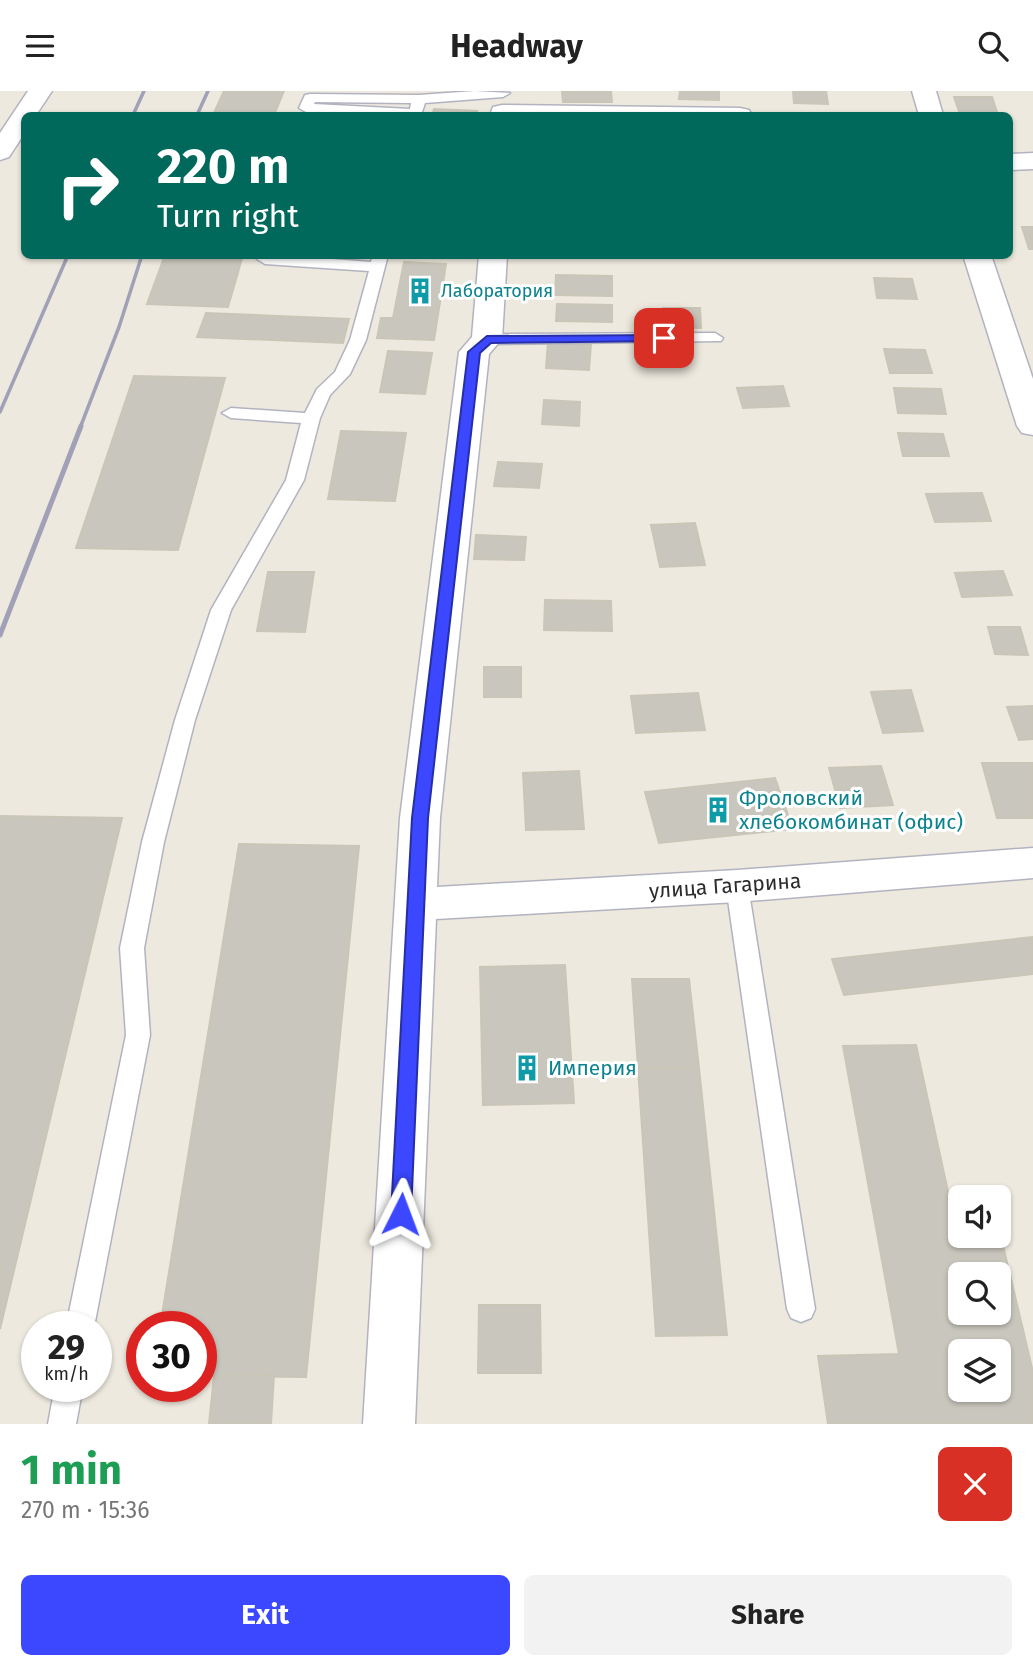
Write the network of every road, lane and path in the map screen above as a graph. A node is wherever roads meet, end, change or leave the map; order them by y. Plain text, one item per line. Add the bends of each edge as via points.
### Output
1 (40, 91) edge
2 (924, 91) edge
3 (503, 103) edge
4 (417, 109) edge
5 (26, 112) edge
6 (681, 112) edge
7 (930, 112) edge
8 (21, 120) edge
9 (0, 152) edge
10 (1033, 161) edge
11 (1013, 162) edge
12 (265, 259) dead end
13 (493, 259) edge
14 (978, 259) edge
15 (379, 261) edge
16 (715, 338) dead end
17 (487, 339) junction
18 (231, 413) dead end
19 (311, 418) junction
20 (1033, 426) edge
21 (1033, 863) edge
22 (737, 886) junction
23 (418, 904) junction
24 (802, 1309) dead end
25 (83, 1311) edge
26 (66, 1402) edge
27 (62, 1424) edge
28 (389, 1424) edge

1 - 5 street
2 - 7 street
3 - 4 lane
3 - 6 street
4 - 4 lane via 310,99 306,108
8 - 9 street
10 - 11 street
12 - 15 lane
13 - 17 street
14 - 20 street
15 - 19 lane via 358,340 342,374 323,393
16 - 17 lane
17 - 23 street via 474,352 420,818
18 - 19 lane
19 - 25 lane via 295,480 221,610 153,842 132,948 138,1035
21 - 22 street, улица Гагарина
22 - 23 street, улица Гагарина
22 - 24 lane
23 - 28 street
26 - 27 lane

